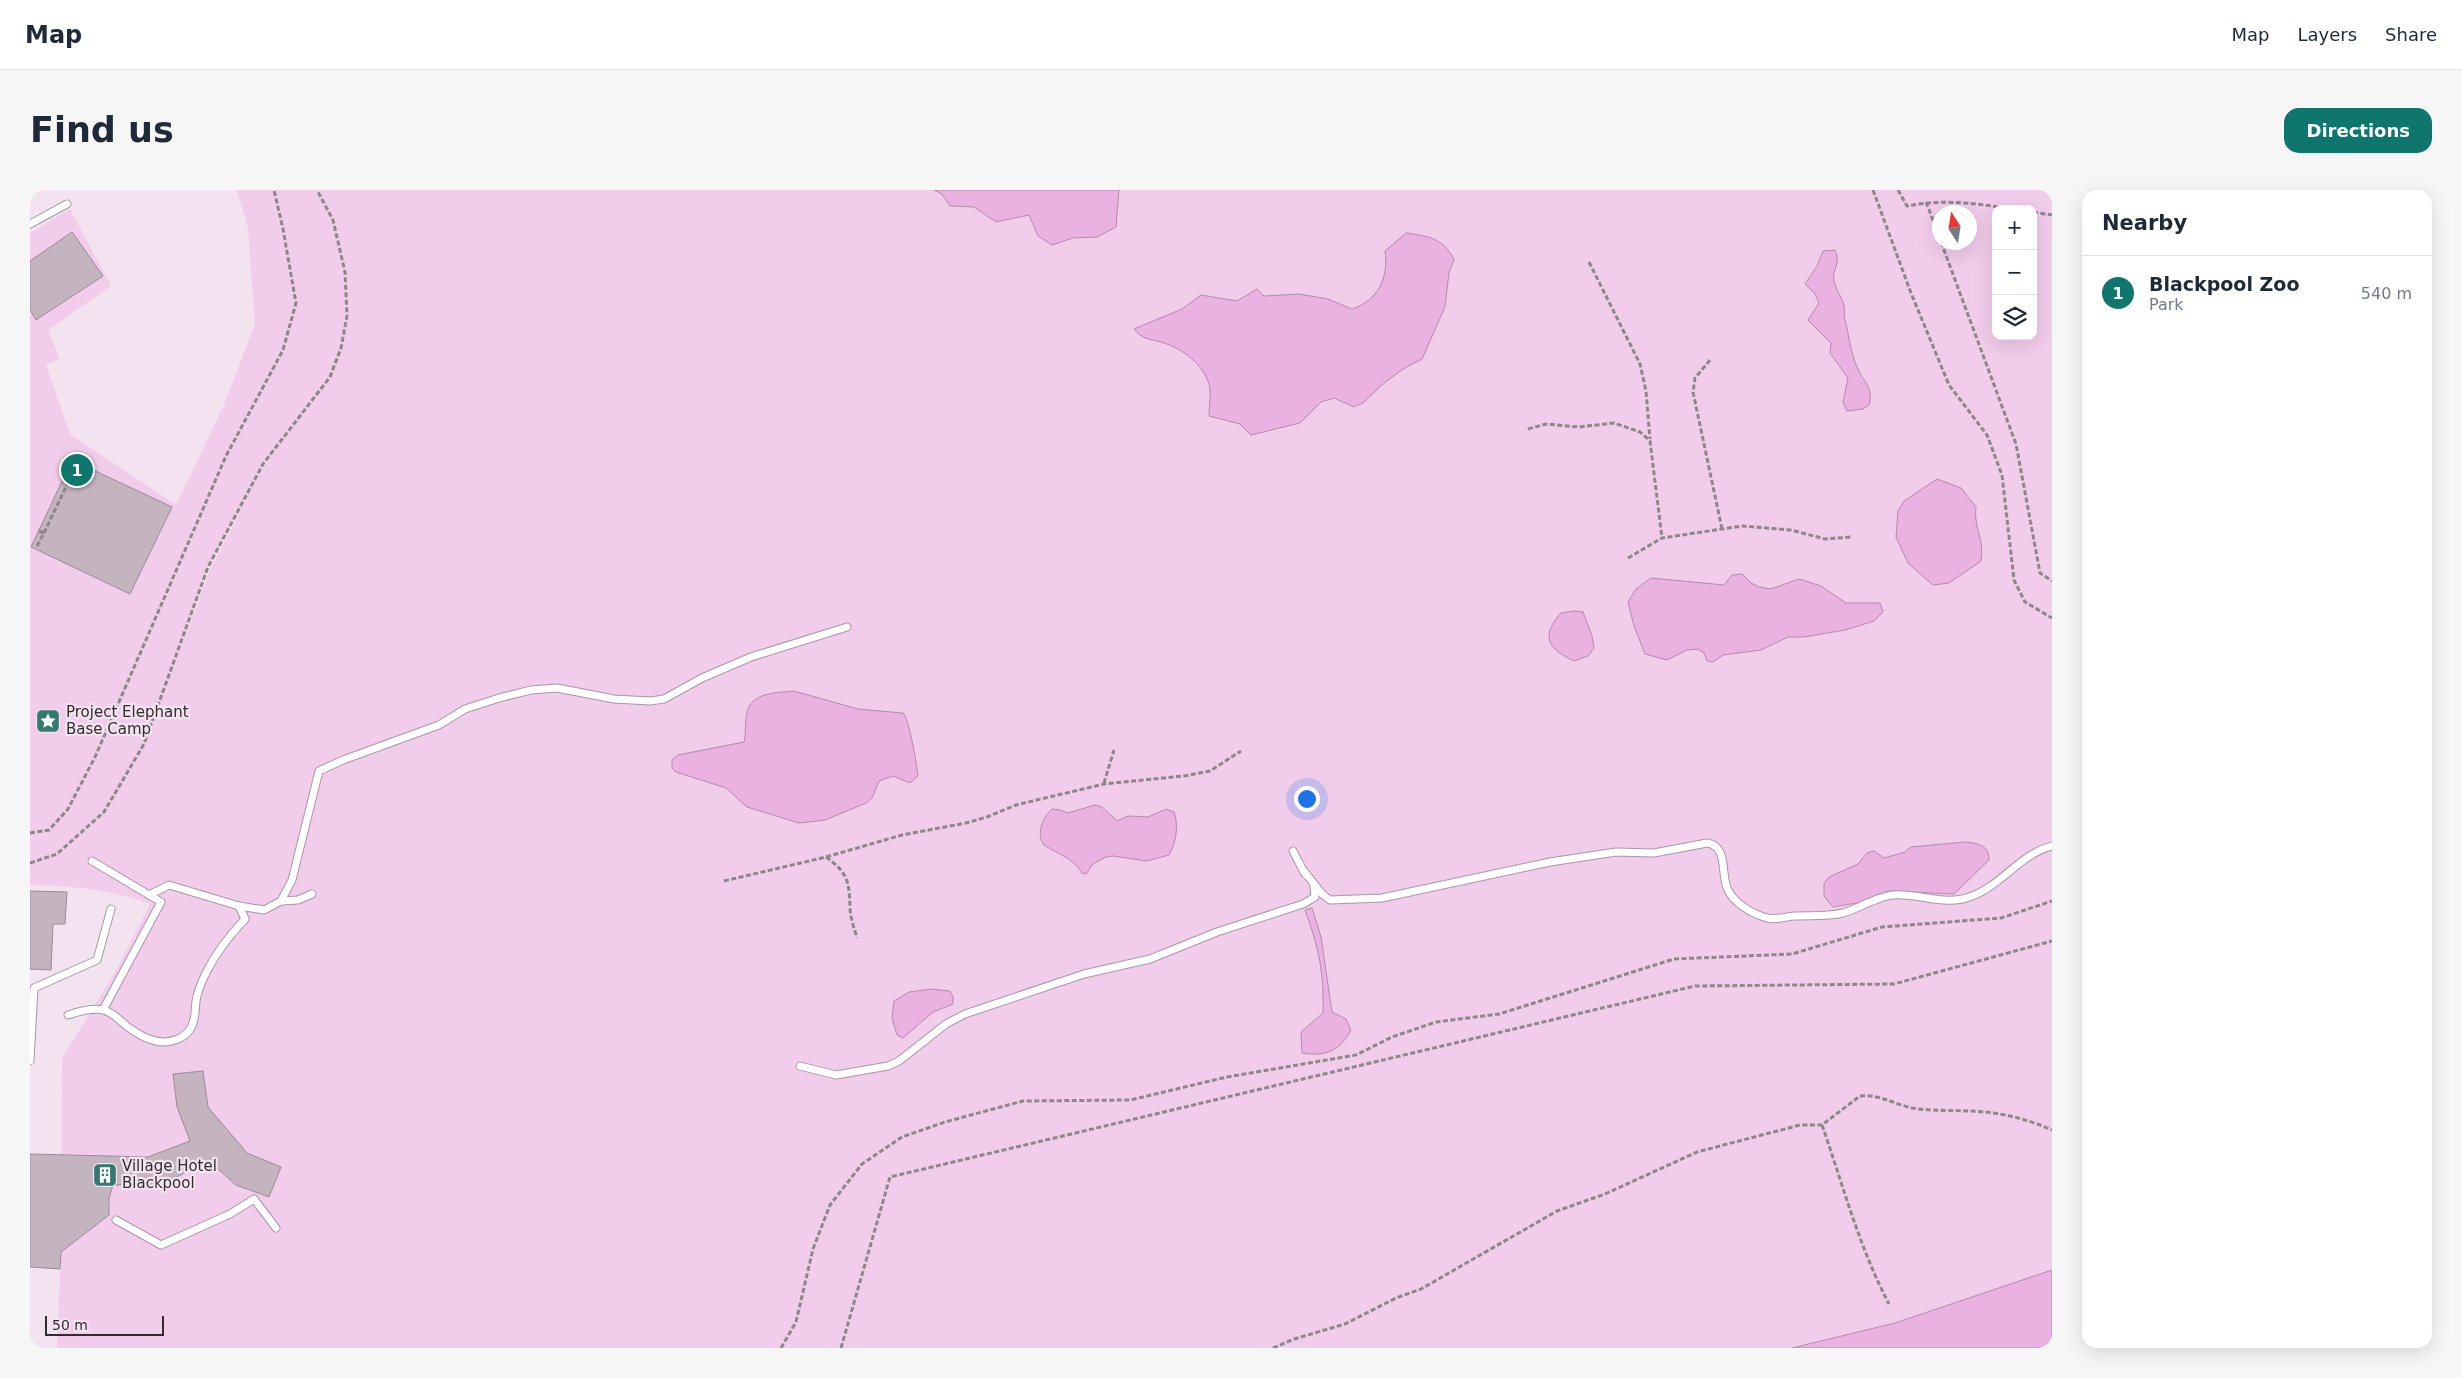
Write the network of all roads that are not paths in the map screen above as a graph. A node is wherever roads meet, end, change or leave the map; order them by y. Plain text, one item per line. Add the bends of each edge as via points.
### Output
1 (67, 204) dead end
2 (30, 224) edge
3 (847, 627) dead end
4 (2052, 846) edge
5 (1293, 851) dead end
6 (92, 861) dead end
7 (1303, 870) junction
8 (312, 894) dead end
9 (149, 895) junction
10 (282, 902) junction
11 (239, 906) junction
12 (111, 909) dead end
13 (104, 1008) junction
14 (68, 1015) dead end
15 (31, 1016) edge
16 (30, 1061) edge
17 (800, 1066) dead end
18 (116, 1220) dead end
19 (276, 1228) dead end

1 - 2 lane
3 - 10 lane via 750,657 664,699 614,699 557,688 531,690 465,709 439,725 343,760 319,772 292,880
4 - 7 lane via 2034,853 1987,889 1970,897 1944,901 1891,895 1834,915 1779,919 1765,918 1736,900 1726,885 1720,850 1707,843 1654,853 1616,852 1550,862 1371,899 1335,901 1326,898
5 - 7 lane
6 - 9 lane
7 - 17 lane via 1316,889 1315,897 1309,902 1224,929 1150,959 1084,974 970,1012 946,1024 894,1064 836,1075
8 - 10 lane
9 - 11 lane via 169,885
9 - 13 lane via 161,902
10 - 11 lane via 264,910
11 - 13 lane via 245,919 229,936 207,970 197,996 194,1020 180,1039 168,1043 145,1038
12 - 15 lane via 97,960 34,988
13 - 14 lane via 89,1008
15 - 16 lane
18 - 19 lane via 161,1245 230,1214 254,1199

